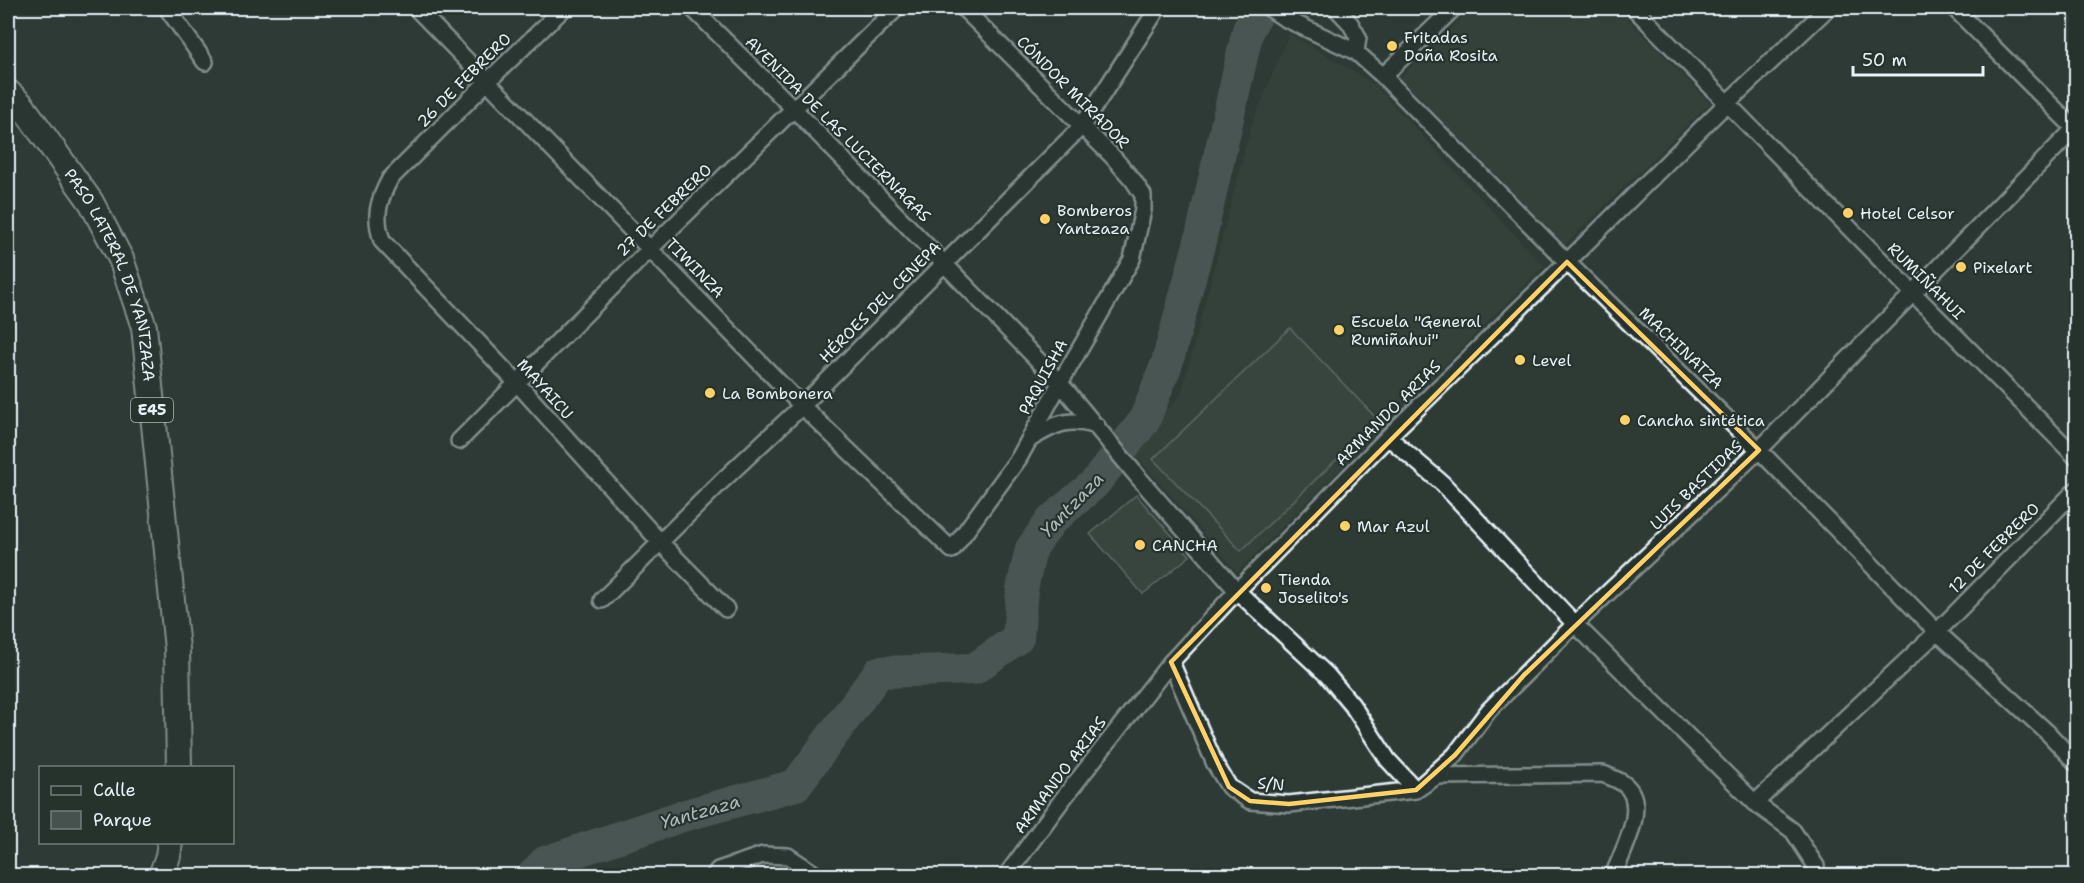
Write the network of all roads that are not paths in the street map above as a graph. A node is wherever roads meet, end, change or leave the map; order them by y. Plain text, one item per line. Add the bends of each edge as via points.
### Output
1 (167, 8) edge
2 (416, 8) edge
3 (564, 8) edge
4 (692, 8) edge
5 (897, 8) edge
6 (963, 8) edge
7 (1158, 8) edge
8 (1269, 8) edge
9 (1336, 8) edge
10 (1454, 8) edge
11 (1634, 8) edge
12 (1828, 8) edge
13 (1954, 8) edge
14 (1356, 52) junction
15 (205, 62) dead end
16 (1383, 76) junction
17 (488, 81) junction
18 (8, 92) edge
19 (1727, 103) junction
20 (794, 109) junction
21 (1082, 126) junction
22 (2076, 129) edge
23 (390, 179) joint
24 (1143, 210) joint
25 (651, 248) junction
26 (1567, 262) junction
27 (945, 263) junction
28 (1912, 293) junction
29 (516, 382) junction
30 (1060, 383) junction
31 (802, 406) junction
32 (1101, 431) junction
33 (1388, 437) junction
34 (1030, 439) junction
35 (459, 441) dead end
36 (1759, 450) junction
37 (2076, 457) edge
38 (2076, 490) edge
39 (660, 542) junction
40 (952, 550) joint
41 (1237, 591) junction
42 (602, 600) dead end
43 (726, 609) dead end
44 (1575, 624) junction
45 (1937, 632) junction
46 (1171, 662) junction
47 (2076, 763) edge
48 (179, 766) edge
49 (1416, 790) junction
50 (1755, 803) junction
51 (170, 844) edge
52 (716, 873) edge
53 (161, 876) edge
54 (818, 876) edge
55 (1006, 876) edge
56 (1613, 876) edge
57 (1817, 876) edge

1 - 15 street
2 - 17 street, TIWINZA
3 - 17 street, 26 DE FEBRERO
4 - 20 street, AVENIDA DE LAS LUCIERNAGAS
5 - 20 street, 27 DE FEBRERO
6 - 21 street, CÓNDOR MIRADOR
7 - 21 street, HÉROES DEL CENEPA
8 - 14 street, MACHINATZA
9 - 14 street via 1358,36
10 - 16 street
11 - 19 street, RUMIÑAHUI
12 - 19 street, ARMANDO ARIAS
13 - 22 street
14 - 16 street, MACHINATZA
16 - 26 street, MACHINATZA
17 - 23 street, 26 DE FEBRERO
17 - 25 street, TIWINZA
18 - 48 highway, PASO LATERAL DE YANTZAZA / E45 via 21,104 91,202 121,259 144,327 177,649
19 - 26 street, ARMANDO ARIAS
19 - 28 street, RUMIÑAHUI
20 - 25 street, 27 DE FEBRERO
20 - 27 street, AVENIDA DE LAS LUCIERNAGAS
21 - 24 street, CÓNDOR MIRADOR via 1133,180 1143,195
21 - 27 street, HÉROES DEL CENEPA
22 - 28 street, LUIS BASTIDAS
23 - 29 street, MAYAICU via 381,196 377,223 382,241
24 - 30 street, PAQUISHA via 1131,259
25 - 29 street, 27 DE FEBRERO
25 - 31 street, TIWINZA
26 - 33 street, ARMANDO ARIAS
26 - 36 street, MACHINATZA
27 - 30 street, AVENIDA DE LAS LUCIERNAGAS
27 - 31 street, HÉROES DEL CENEPA
28 - 36 street, LUIS BASTIDAS
28 - 37 street, RUMIÑAHUI
29 - 35 street, 27 DE FEBRERO
29 - 39 street, MAYAICU
30 - 32 street, AVENIDA DE LAS LUCIERNAGAS
30 - 34 street, PAQUISHA
31 - 39 street, HÉROES DEL CENEPA
31 - 40 street, TIWINZA
32 - 34 street via 1082,421 1064,422
32 - 41 street, AVENIDA DE LAS LUCIERNAGAS
33 - 41 street, ARMANDO ARIAS
33 - 44 street via 1442,483
34 - 40 street, PAQUISHA
36 - 44 street, LUIS BASTIDAS
36 - 45 street, MACHINATZA
38 - 45 street, 12 DE FEBRERO
39 - 42 street, HÉROES DEL CENEPA
39 - 43 street, MAYAICU
41 - 46 street, ARMANDO ARIAS
41 - 49 street via 1327,675 1388,760
44 - 49 street, LUIS BASTIDAS via 1489,710 1455,755
44 - 50 street
45 - 47 street, MACHINATZA
45 - 50 street, 12 DE FEBRERO
46 - 49 street, S/N via 1215,764 1229,788 1250,801 1289,804
46 - 55 street, ARMANDO ARIAS
49 - 56 street via 1437,776 1603,774 1625,784 1635,798 1636,816
50 - 57 street via 1793,831 1816,866
51 - 53 highway
52 - 54 street via 763,855 788,855

